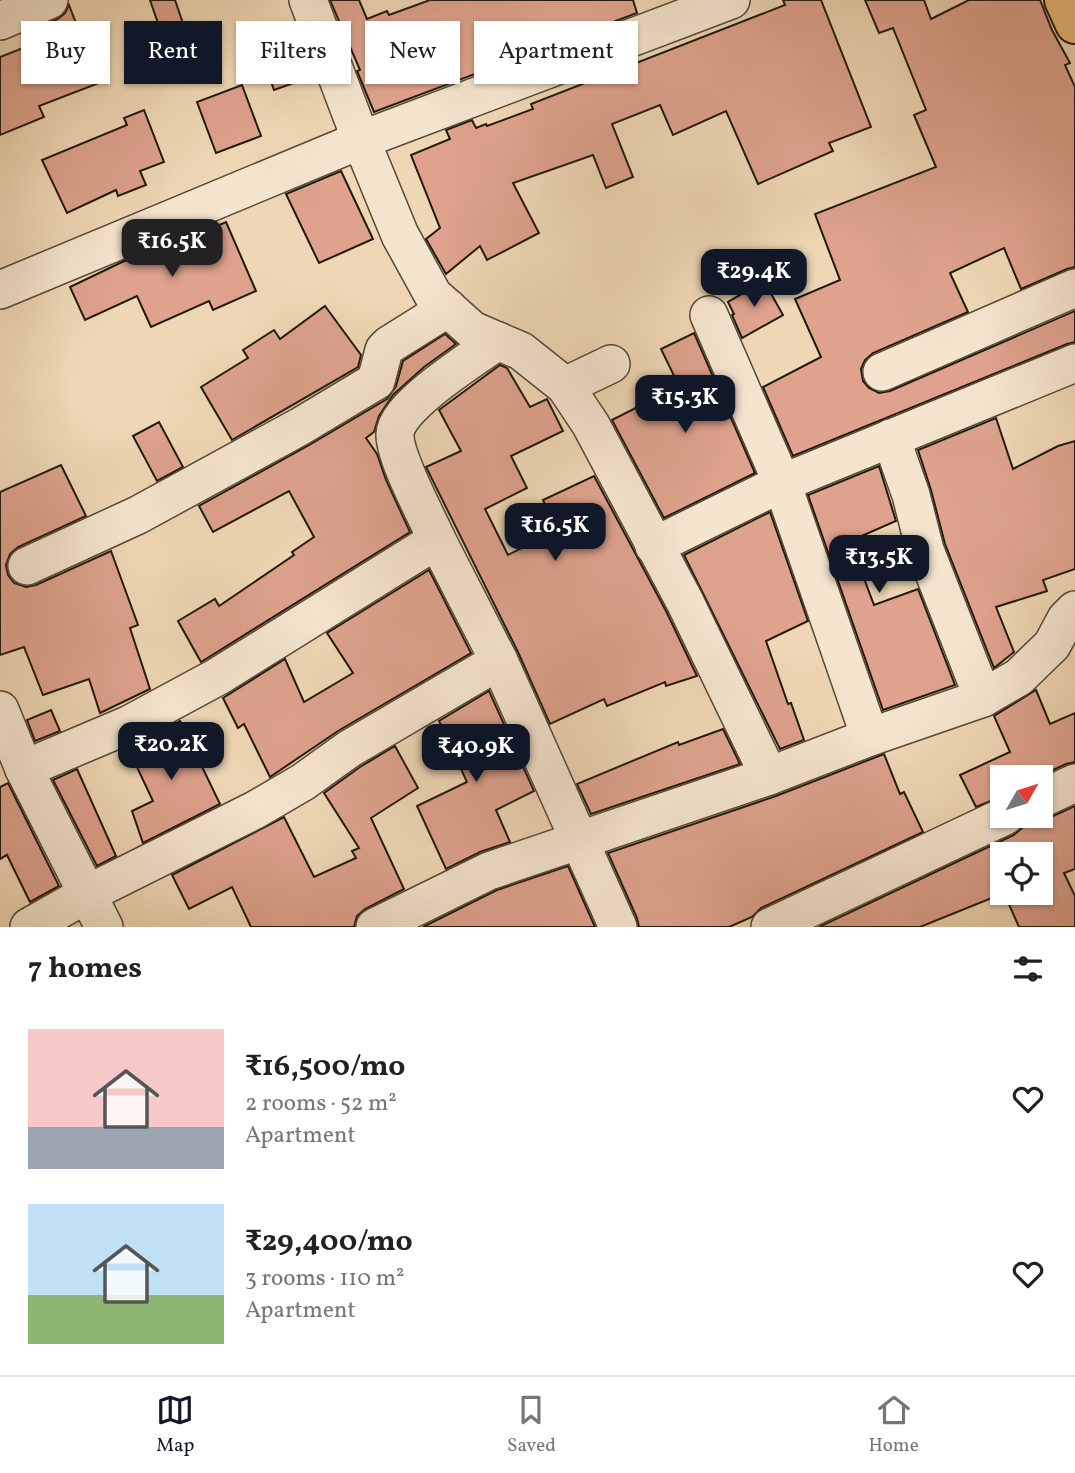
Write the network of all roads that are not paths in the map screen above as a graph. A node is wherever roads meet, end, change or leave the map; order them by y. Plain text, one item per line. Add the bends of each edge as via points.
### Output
1 (49, 0) edge
2 (308, 0) edge
3 (732, 0) edge
4 (1064, 0) edge
5 (0, 21) edge
6 (1075, 24) edge
7 (361, 140) junction
8 (1075, 288) edge
9 (0, 290) edge
10 (447, 308) junction
11 (709, 315) dead end
12 (498, 341) junction
13 (1075, 363) edge
14 (611, 364) dead end
15 (882, 372) dead end
16 (565, 386) junction
17 (891, 438) junction
18 (782, 483) junction
19 (438, 540) junction
20 (654, 546) junction
21 (27, 566) dead end
22 (1075, 610) edge
23 (499, 661) junction
24 (983, 698) junction
25 (0, 710) edge
26 (870, 737) junction
27 (24, 769) junction
28 (769, 776) junction
29 (1075, 783) edge
30 (1054, 793) edge
31 (990, 823) edge
32 (580, 839) junction
33 (87, 894) junction
34 (29, 927) edge
35 (104, 927) edge
36 (375, 927) edge
37 (618, 927) edge
38 (770, 927) edge

1 - 5 street
2 - 7 street
3 - 7 street
4 - 6 main road
7 - 9 street
7 - 10 street via 400,235 433,295
8 - 15 street
10 - 12 street via 472,330
10 - 21 street via 384,350 376,381 149,509
11 - 18 street
12 - 16 street via 521,351
12 - 19 street via 421,397 404,413 394,432 398,452
13 - 17 street
14 - 16 street
16 - 20 street via 591,425
17 - 18 street
17 - 24 street via 925,550
18 - 20 street
18 - 26 street
19 - 23 street
19 - 27 street via 217,677 128,725
20 - 28 street
22 - 24 street via 1052,645 1019,677
23 - 32 street
23 - 33 street via 255,810
24 - 26 street
25 - 27 street
26 - 28 street
27 - 33 street
28 - 32 street
29 - 30 street
31 - 38 street
32 - 36 street via 489,871
32 - 37 street
33 - 34 street
33 - 35 street

